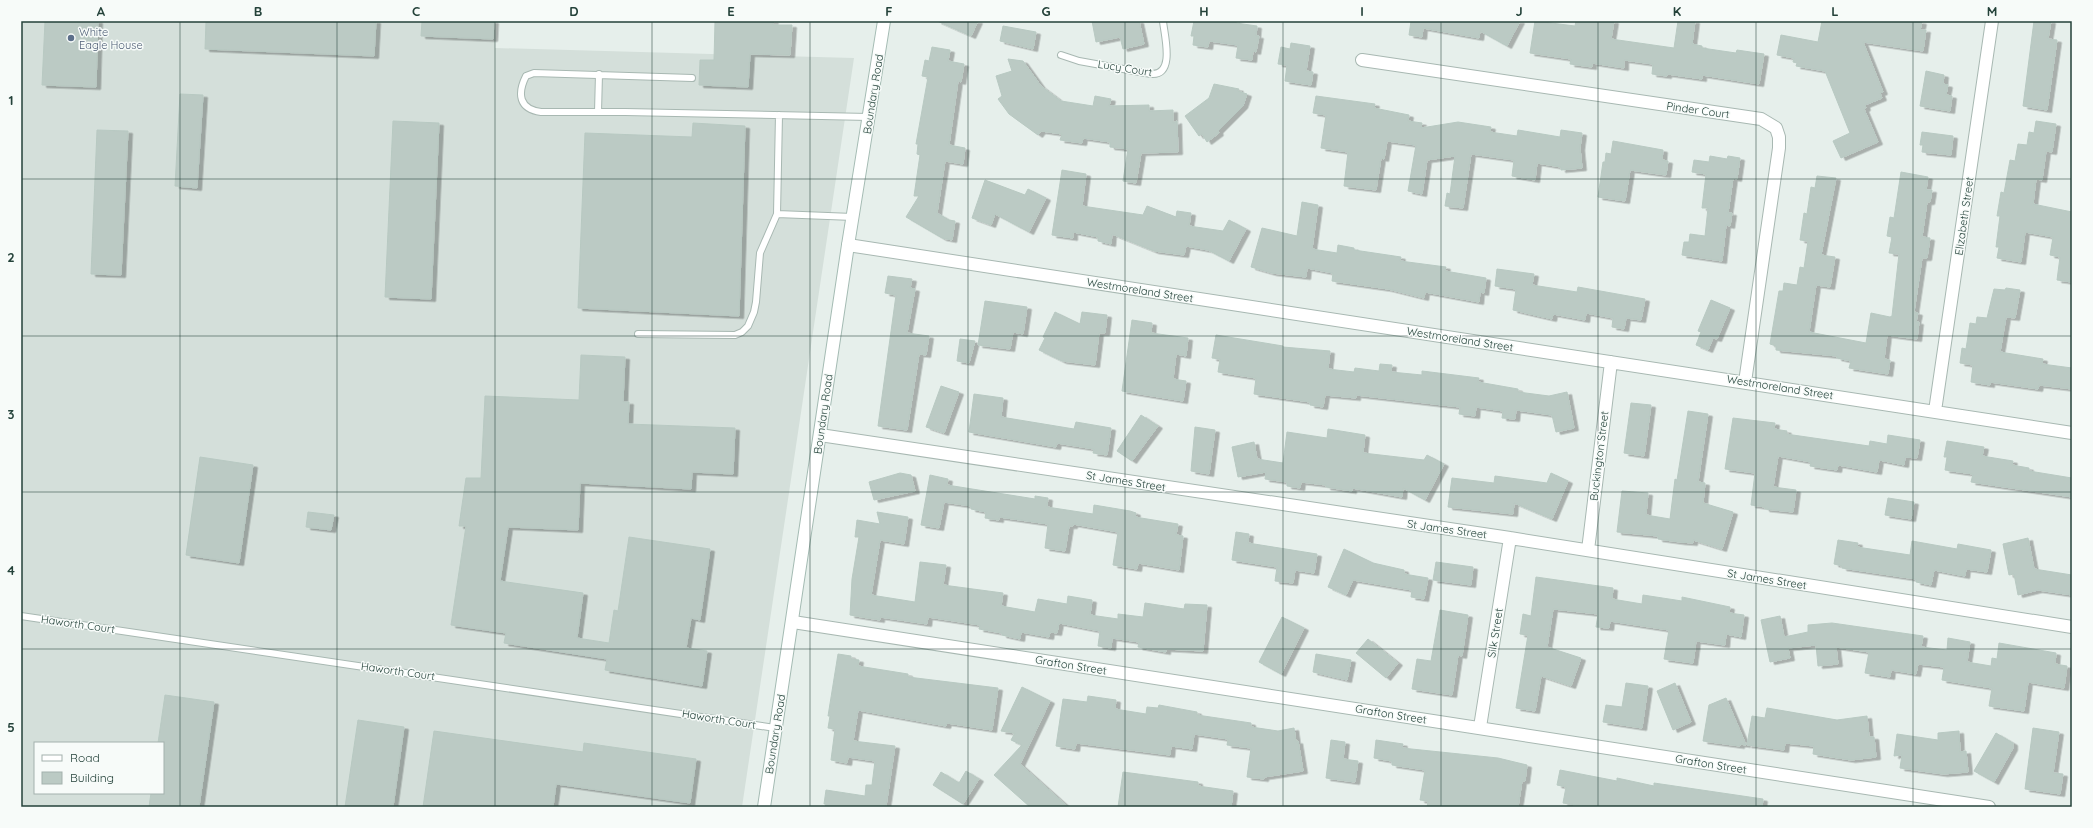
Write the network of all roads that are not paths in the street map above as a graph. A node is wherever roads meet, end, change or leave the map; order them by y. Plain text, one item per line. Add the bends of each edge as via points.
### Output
1 (884, 21) edge
2 (1163, 21) edge
3 (1992, 21) edge
4 (1061, 55) dead end
5 (1362, 60) dead end
6 (599, 74) junction
7 (692, 78) dead end
8 (598, 112) junction
9 (779, 115) junction
10 (869, 117) junction
11 (777, 214) junction
12 (853, 217) junction
13 (848, 245) junction
14 (638, 334) dead end
15 (1611, 362) junction
16 (1745, 382) junction
17 (1935, 411) junction
18 (2072, 433) edge
19 (820, 434) junction
20 (1510, 538) junction
21 (1588, 550) junction
22 (21, 616) edge
23 (793, 622) junction
24 (2072, 627) edge
25 (1480, 727) junction
26 (776, 728) junction
27 (764, 807) edge
28 (1989, 807) edge

1 - 10 street, Boundary Road
2 - 4 lane, Lucy Court via 1167,58 1157,74 1084,62
3 - 17 street, Elizabeth Street
5 - 16 street, Pinder Court via 1761,119 1776,128 1779,148
6 - 7 lane
6 - 8 lane
6 - 8 lane via 534,73 526,76 522,84 521,98 524,105 532,111
8 - 9 lane
9 - 10 lane
9 - 11 lane
10 - 12 street, Boundary Road
11 - 12 lane
11 - 14 lane via 760,253 754,312 748,326 742,332 735,335
12 - 13 street, Boundary Road
13 - 15 street, Westmoreland Street
13 - 19 street, Boundary Road
15 - 16 street, Westmoreland Street
15 - 21 street, Buckington Street
16 - 17 street, Westmoreland Street
17 - 18 street, Westmoreland Street
19 - 20 street, St James Street
19 - 23 street, Boundary Road
20 - 21 street, St James Street
20 - 25 street, Silk Street
21 - 24 street, St James Street
22 - 26 lane, Haworth Court
23 - 25 street, Grafton Street
23 - 26 street, Boundary Road
25 - 28 street, Grafton Street
26 - 27 street, Boundary Road

